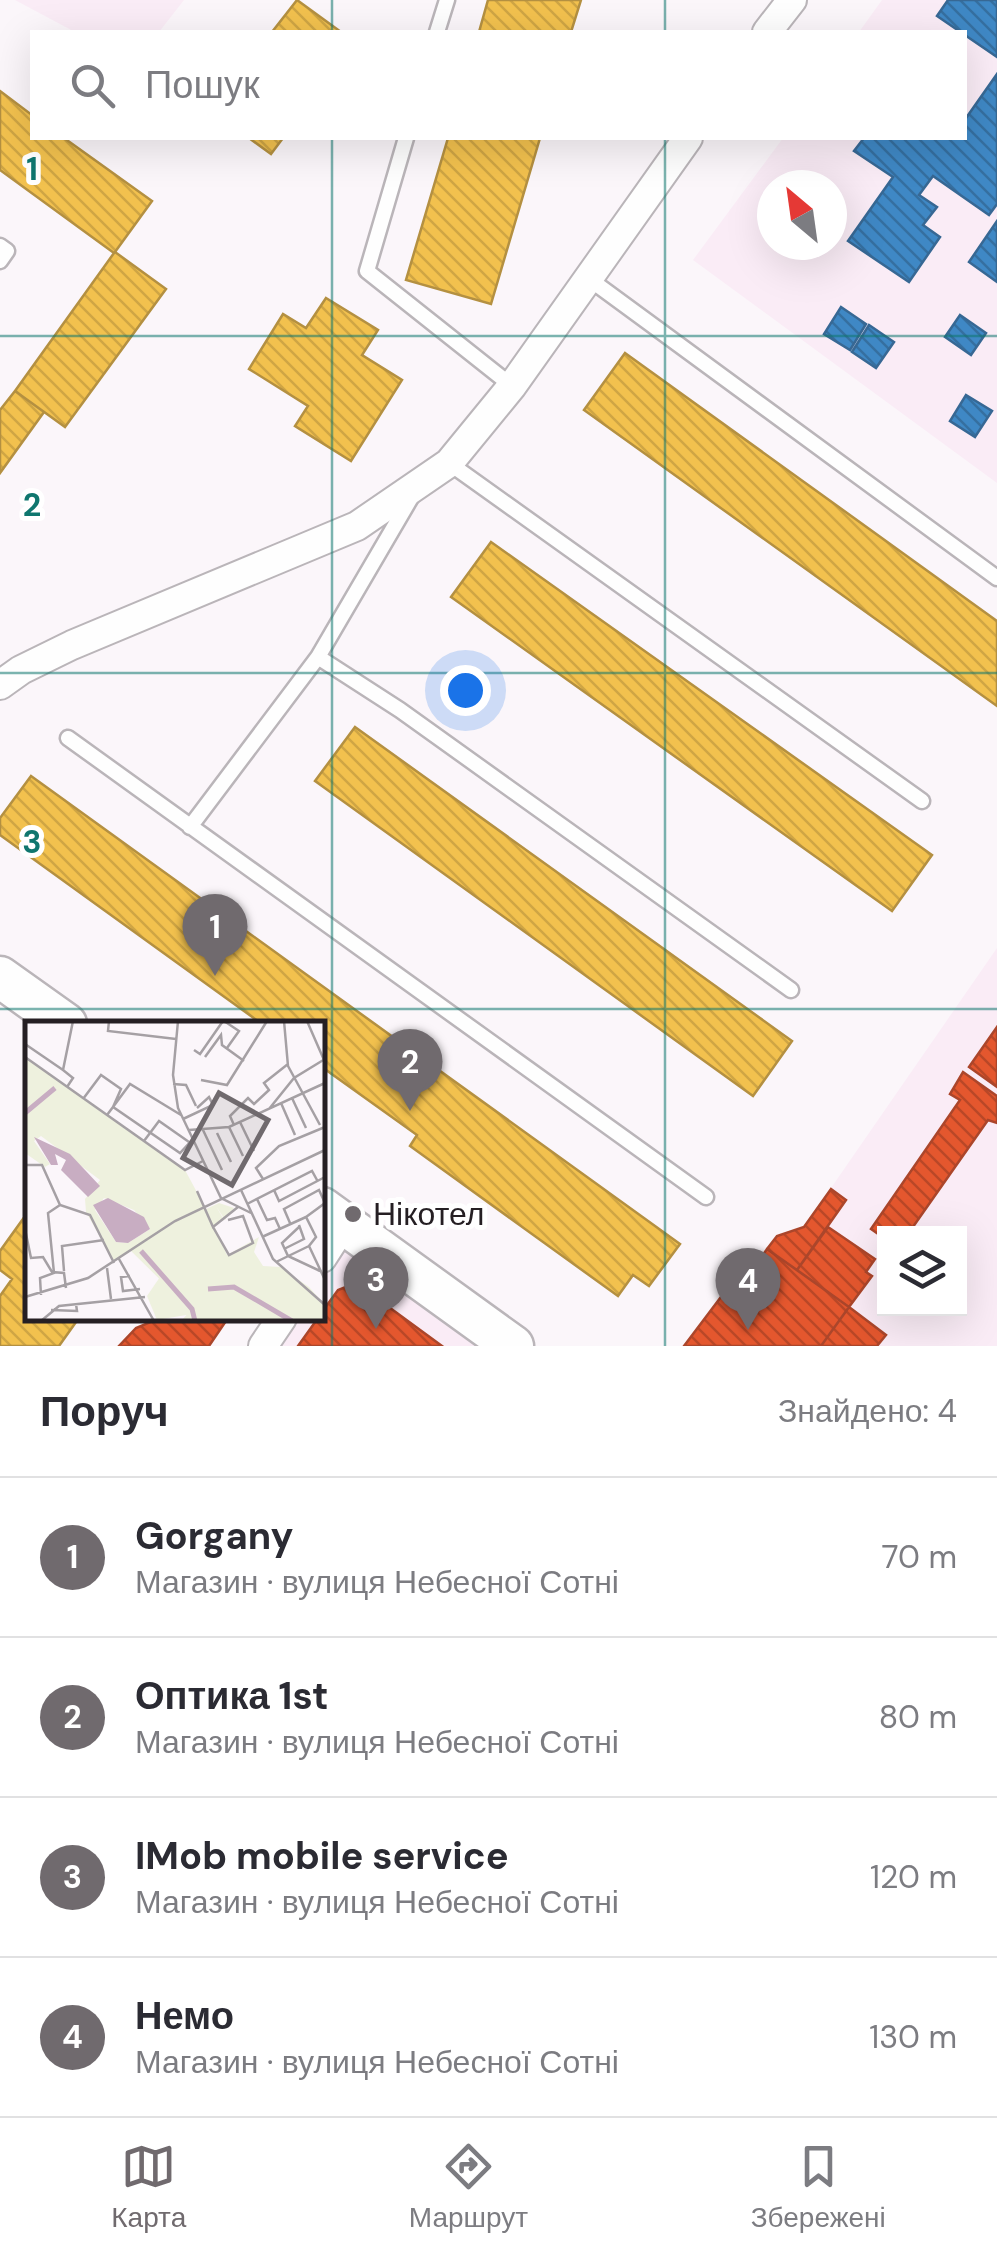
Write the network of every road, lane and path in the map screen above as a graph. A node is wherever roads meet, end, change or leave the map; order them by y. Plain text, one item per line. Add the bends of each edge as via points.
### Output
1 (446, 0) edge
2 (792, 0) edge
3 (438, 30) edge
4 (769, 30) edge
5 (405, 140) edge
6 (687, 140) edge
7 (0, 246) edge
8 (0, 261) edge
9 (588, 278) junction
10 (512, 386) junction
11 (449, 462) junction
12 (417, 486) junction
13 (997, 578) edge
14 (318, 657) junction
15 (0, 685) edge
16 (68, 738) dead end
17 (922, 801) dead end
18 (190, 826) junction
19 (0, 976) edge
20 (791, 990) dead end
21 (62, 1021) edge
22 (706, 1197) dead end
23 (333, 1216) edge
24 (325, 1247) edge
25 (280, 1321) edge
26 (262, 1346) edge
27 (513, 1346) edge

1 - 3 lane
2 - 4 street
5 - 10 lane via 367,270
6 - 9 street
7 - 8 lane via 7,251
9 - 10 street
9 - 13 lane
10 - 11 street
11 - 12 street
11 - 17 lane
12 - 14 lane
12 - 15 street via 357,526 72,645
14 - 18 lane
14 - 20 lane
16 - 18 lane
18 - 22 lane
19 - 21 street
23 - 24 street
23 - 27 street
25 - 26 street

